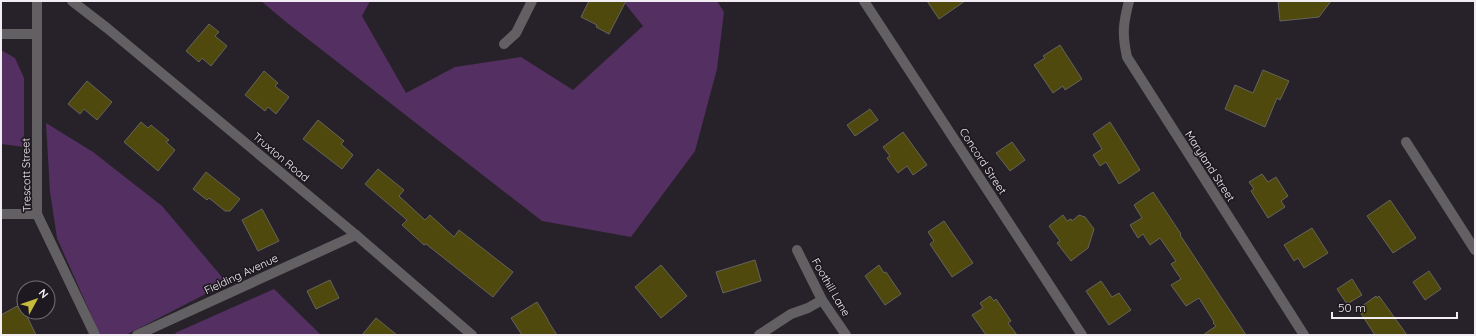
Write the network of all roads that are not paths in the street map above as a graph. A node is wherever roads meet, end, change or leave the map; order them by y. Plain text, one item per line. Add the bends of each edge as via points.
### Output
1 (38, 1) edge
2 (72, 1) edge
3 (532, 1) edge
4 (864, 1) edge
5 (1129, 1) edge
6 (1, 34) edge
7 (37, 34) junction
8 (504, 44) dead end
9 (1406, 142) dead end
10 (1, 214) edge
11 (37, 214) junction
12 (356, 235) junction
13 (797, 250) dead end
14 (1475, 250) edge
15 (822, 300) junction
16 (95, 335) edge
17 (137, 335) edge
18 (472, 335) edge
19 (759, 335) edge
20 (846, 335) edge
21 (1082, 335) edge
22 (1304, 335) edge

1 - 7 street, Trescott Street
2 - 12 street, Truxton Road
3 - 8 street via 516,33
4 - 21 street, Concord Street
5 - 22 street, Maryland Street via 1123,38 1127,57
6 - 7 street
7 - 11 street, Trescott Street
9 - 14 street
10 - 11 street
11 - 16 street, Trescott Street
12 - 17 street, Fielding Avenue
12 - 18 street, Truxton Road
13 - 15 street, Foothill Lane
15 - 19 street via 791,314
15 - 20 street, Foothill Lane

